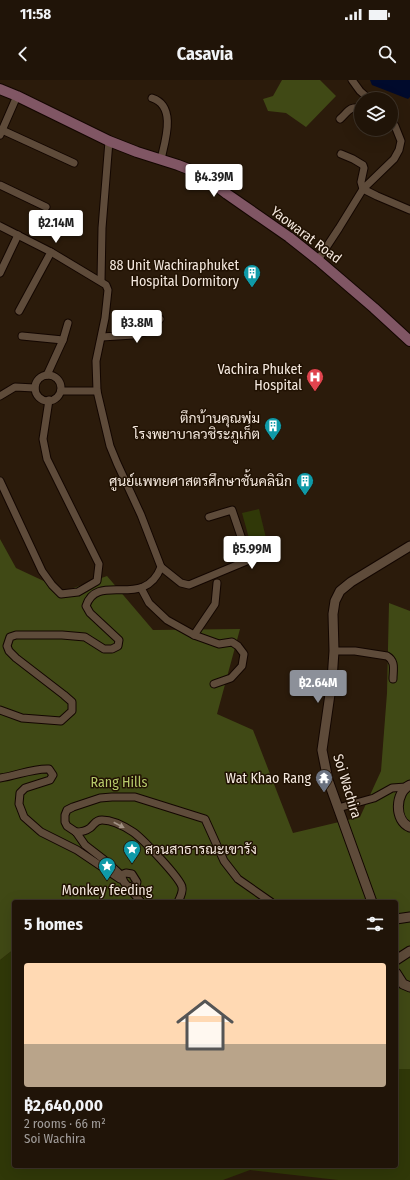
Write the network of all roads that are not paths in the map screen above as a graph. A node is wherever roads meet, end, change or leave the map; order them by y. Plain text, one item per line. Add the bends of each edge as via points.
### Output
1 (352, 80) edge
2 (0, 89) edge
3 (361, 92) edge
4 (17, 96) junction
5 (152, 98) dead end
6 (354, 107) edge
7 (340, 119) dead end
8 (1, 132) edge
9 (398, 134) edge
10 (109, 141) junction
11 (341, 154) dead end
12 (162, 159) junction
13 (74, 163) dead end
14 (0, 185) edge
15 (363, 189) junction
16 (46, 207) dead end
17 (410, 210) edge
18 (0, 226) edge
19 (18, 235) junction
20 (51, 252) junction
21 (318, 260) junction
22 (0, 273) edge
23 (101, 281) junction
24 (20, 311) dead end
25 (160, 319) dead end
26 (68, 323) dead end
27 (22, 336) dead end
28 (102, 337) junction
29 (63, 340) junction
30 (410, 341) edge
31 (47, 375) junction
32 (35, 388) junction
33 (61, 391) junction
34 (97, 391) junction
35 (0, 396) edge
36 (49, 400) junction
37 (0, 481) edge
38 (209, 517) dead end
39 (409, 549) edge
40 (161, 567) junction
41 (217, 583) dead end
42 (141, 588) junction
43 (194, 635) junction
44 (334, 651) junction
45 (393, 679) dead end
46 (214, 684) dead end
47 (0, 710) edge
48 (0, 778) edge
49 (408, 786) edge
50 (338, 808) junction
51 (410, 827) edge
52 (85, 831) junction
53 (76, 832) junction
54 (80, 839) junction
55 (122, 880) junction
56 (139, 900) edge
57 (179, 900) edge
58 (267, 900) edge
59 (371, 900) edge
60 (410, 917) edge
61 (398, 920) edge
62 (410, 951) edge
63 (398, 959) edge
64 (398, 976) edge
65 (410, 987) edge

1 - 3 street
2 - 4 main road, Yaowarat Road
4 - 8 street
4 - 10 main road, Yaowarat Road
5 - 12 street via 165,107 166,112 166,136
6 - 7 street
8 - 13 street
9 - 15 street via 401,141 394,159
10 - 12 main road, Yaowarat Road
10 - 23 street via 102,228
11 - 15 street via 363,165
12 - 21 main road, Yaowarat Road via 201,174
14 - 16 street
15 - 17 street
15 - 21 street
18 - 19 street
19 - 20 street
19 - 22 street
20 - 23 street
20 - 24 street
21 - 30 main road, Yaowarat Road
23 - 28 street via 108,290
25 - 28 street via 145,332
26 - 29 street
27 - 29 street
28 - 34 street via 96,361
29 - 31 street
31 - 32 street via 40,377
31 - 33 street via 58,379
32 - 35 street via 15,387
32 - 36 street via 40,398
33 - 34 street
33 - 36 street via 56,398
34 - 40 street via 110,446
36 - 37 street via 43,439 48,459 99,564 97,581 78,592 61,594 52,585 42,570
38 - 40 street via 232,510 249,560 189,585 181,583
39 - 44 street, Soi Wachira via 340,591 333,614
40 - 42 street via 150,584
41 - 43 street via 215,604
42 - 43 street via 148,603 167,620
42 - 47 street via 104,589 88,598 86,606 90,614 119,640 118,646 112,650 104,649 85,637 10,637 6,646 9,651 72,702 72,711 61,720 54,720 22,718
43 - 46 street via 219,644 232,642 244,654 242,666 231,678
44 - 45 street via 387,656 393,663
44 - 50 street, Soi Wachira via 322,750 328,780
48 - 55 street via 49,769 52,775 50,780 25,788 20,793 18,804 24,817 41,832 77,850
49 - 50 street via 392,788 374,798
49 - 51 street via 399,801 399,812 400,819
50 - 59 street, Soi Wachira
52 - 53 street
52 - 54 street via 80,835
52 -> 57 street via 96,821 101,820 116,823 134,833 180,883 182,888
53 - 54 street
53 - 58 street via 65,822 67,810 100,798 135,797 205,819 224,862 238,879
54 - 55 street via 107,862
55 - 56 street
60 - 61 street
62 - 63 street
64 - 65 street via 403,984

